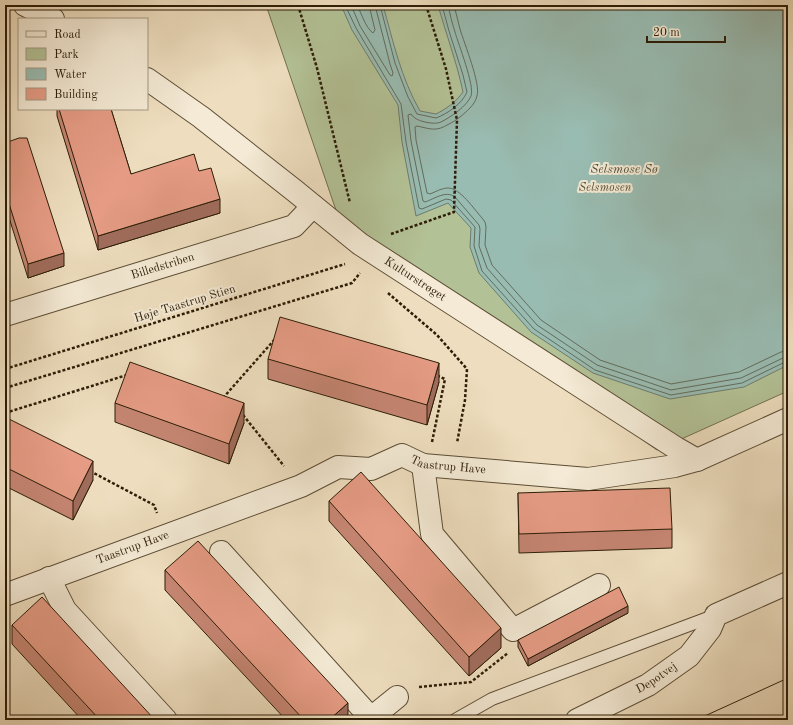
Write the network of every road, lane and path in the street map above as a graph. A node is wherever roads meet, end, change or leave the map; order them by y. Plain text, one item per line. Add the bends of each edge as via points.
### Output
1 (25, 5) edge
2 (298, 5) edge
3 (426, 5) edge
4 (51, 18) edge
5 (148, 80) edge
6 (313, 206) junction
7 (351, 206) dead end
8 (357, 253) junction
9 (384, 290) dead end
10 (5, 315) edge
11 (278, 336) edge
12 (5, 369) edge
13 (438, 376) edge
14 (134, 378) edge
15 (5, 388) edge
16 (221, 400) edge
17 (5, 413) edge
18 (242, 415) edge
19 (788, 419) edge
20 (697, 460) junction
21 (425, 465) junction
22 (452, 467) junction
23 (86, 468) edge
24 (301, 486) junction
25 (167, 535) junction
26 (221, 552) dead end
27 (49, 578) junction
28 (788, 583) edge
29 (599, 585) dead end
30 (5, 595) edge
31 (716, 615) junction
32 (513, 630) junction
33 (406, 692) joint
34 (166, 720) edge
35 (455, 720) edge
36 (576, 720) edge

1 - 4 street
2 - 7 path via 317,68
3 - 8 path, Høje Taastrup Stien via 446,69 457,120 454,212
5 - 6 street, Kulturstrøget via 201,117
6 - 8 street, Kulturstrøget
6 - 10 street, Billedstriben via 294,226
8 - 12 path, Høje Taastrup Stien
8 - 15 path via 361,271 352,284
8 - 20 street, Kulturstrøget
9 - 22 path via 437,335 467,369 465,400
11 - 16 path
13 - 21 path via 445,379
14 - 17 path via 126,375
18 - 24 path
19 - 20 street, Taastrup Have
20 - 22 street, Taastrup Have via 675,466 588,478
21 - 22 street, Taastrup Have
21 - 24 street, Taastrup Have via 402,456 371,469 338,467
21 - 32 street via 432,534
23 - 25 path via 154,505
24 - 25 street, Taastrup Have
25 - 27 street, Taastrup Have
26 - 33 street via 371,718
27 - 30 street, Taastrup Have
27 - 34 street via 65,610
28 - 31 street
29 - 32 street
31 - 35 lane via 492,699
31 - 36 street, Depotvej via 710,629 689,656 648,685
32 - 33 path via 510,651 471,682

